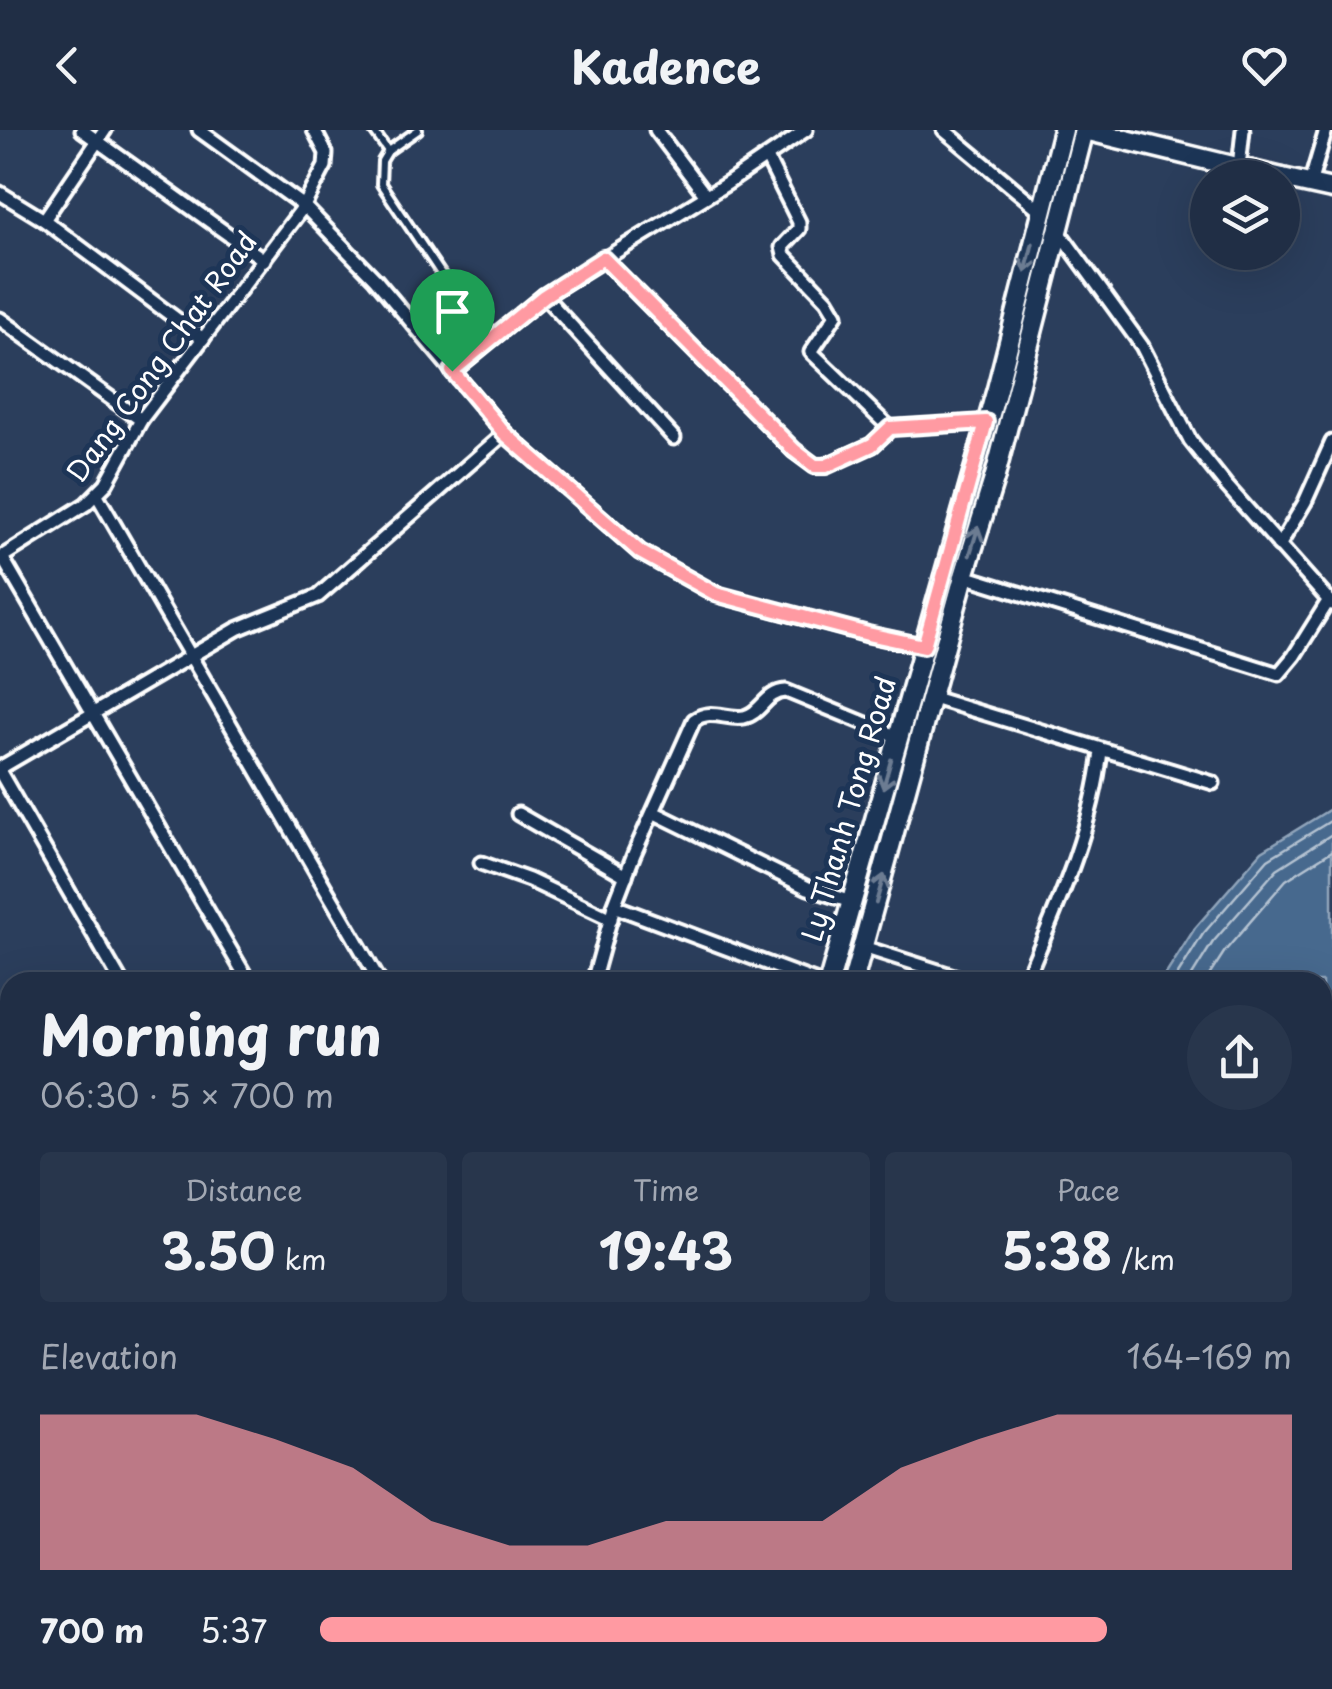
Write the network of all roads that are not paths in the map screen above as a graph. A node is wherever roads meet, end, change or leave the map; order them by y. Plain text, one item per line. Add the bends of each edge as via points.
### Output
1 (82, 130) edge
2 (199, 130) edge
3 (314, 130) edge
4 (374, 130) edge
5 (418, 130) edge
6 (656, 130) edge
7 (806, 130) edge
8 (944, 130) edge
9 (1063, 130) edge
10 (1084, 130) edge
11 (1243, 130) edge
12 (1326, 130) edge
13 (102, 135) edge
14 (388, 152) junction
15 (767, 158) junction
16 (1210, 160) edge
17 (1240, 160) edge
18 (1300, 182) edge
19 (1310, 184) junction
20 (1332, 190) edge
21 (0, 193) edge
22 (706, 196) junction
23 (304, 206) junction
24 (1041, 211) junction
25 (44, 220) junction
26 (1056, 229) junction
27 (603, 258) junction
28 (264, 260) junction
29 (544, 296) junction
30 (0, 318) edge
31 (416, 327) junction
32 (203, 340) junction
33 (452, 371) junction
34 (141, 420) junction
35 (986, 422) junction
36 (890, 428) junction
37 (504, 433) junction
38 (674, 438) dead end
39 (1332, 442) edge
40 (97, 495) junction
41 (1279, 546) junction
42 (1, 558) edge
43 (964, 576) junction
44 (1330, 602) edge
45 (924, 646) junction
46 (191, 655) junction
47 (909, 693) junction
48 (933, 698) junction
49 (92, 714) junction
50 (898, 737) junction
51 (1102, 751) junction
52 (0, 770) edge
53 (1213, 783) dead end
54 (655, 813) junction
55 (518, 814) dead end
56 (481, 863) dead end
57 (626, 876) junction
58 (852, 902) junction
59 (612, 912) junction
60 (863, 947) junction
61 (115, 972) edge
62 (243, 972) edge
63 (374, 972) edge
64 (596, 972) edge
65 (788, 972) edge
66 (832, 972) edge
67 (856, 972) edge
68 (942, 972) edge
69 (1029, 972) edge

1 - 13 street
2 - 23 street
3 - 23 street, Dang Cong Chat Road via 326,166
4 - 14 lane
5 - 14 lane
6 - 22 street
7 - 15 street
8 - 24 street
9 - 24 main road, Ly Thanh Tong Road
10 - 16 main road
10 - 26 main road, Ly Thanh Tong Road
11 - 17 street
12 - 19 street
13 - 25 street
13 - 28 street
14 - 31 lane via 382,184 450,287 448,298
15 - 22 street
15 - 36 street via 799,222 784,255 836,315 811,352
18 - 19 main road
19 - 20 main road
21 - 25 street
22 - 27 street
23 - 28 street, Dang Cong Chat Road
23 - 31 street
24 -> 35 main road, Ly Thanh Tong Road
25 - 32 street
26 - 41 street via 1142,346 1190,440
43 -> 26 main road, Ly Thanh Tong Road
27 - 29 street
27 - 36 street via 806,461 826,466 872,445
28 - 32 street, Dang Cong Chat Road
29 - 33 street
29 - 38 street
30 - 34 street
31 - 33 street
32 - 34 street, Dang Cong Chat Road
33 - 37 street
34 - 40 street, Dang Cong Chat Road
35 - 36 street
35 - 45 main road, Ly Thanh Tong Road
37 - 45 street via 640,552 716,594
37 - 46 street via 318,596
39 - 41 street
40 - 42 street, Dang Cong Chat Road
40 - 46 street
41 - 44 street
42 - 49 street
43 - 44 street via 1279,674
43 - 48 main road, Ly Thanh Tong Road
45 - 47 main road, Ly Thanh Tong Road
46 - 49 street
46 - 63 street
47 - 48 main road
47 - 50 main road, Ly Thanh Tong Road
48 - 51 street
60 -> 48 main road, Ly Thanh Tong Road
49 - 52 street
49 - 62 street
50 - 54 street via 786,692 770,694 741,718 702,715 688,731
50 -> 58 main road, Ly Thanh Tong Road
51 - 53 street
51 - 69 street via 1078,848
52 - 61 street
54 - 57 street
54 - 58 street via 808,888
55 - 57 street
56 - 59 street
57 - 59 street
58 - 66 main road, Ly Thanh Tong Road
59 - 64 street
59 - 65 street
60 - 67 main road, Ly Thanh Tong Road
60 - 68 street

